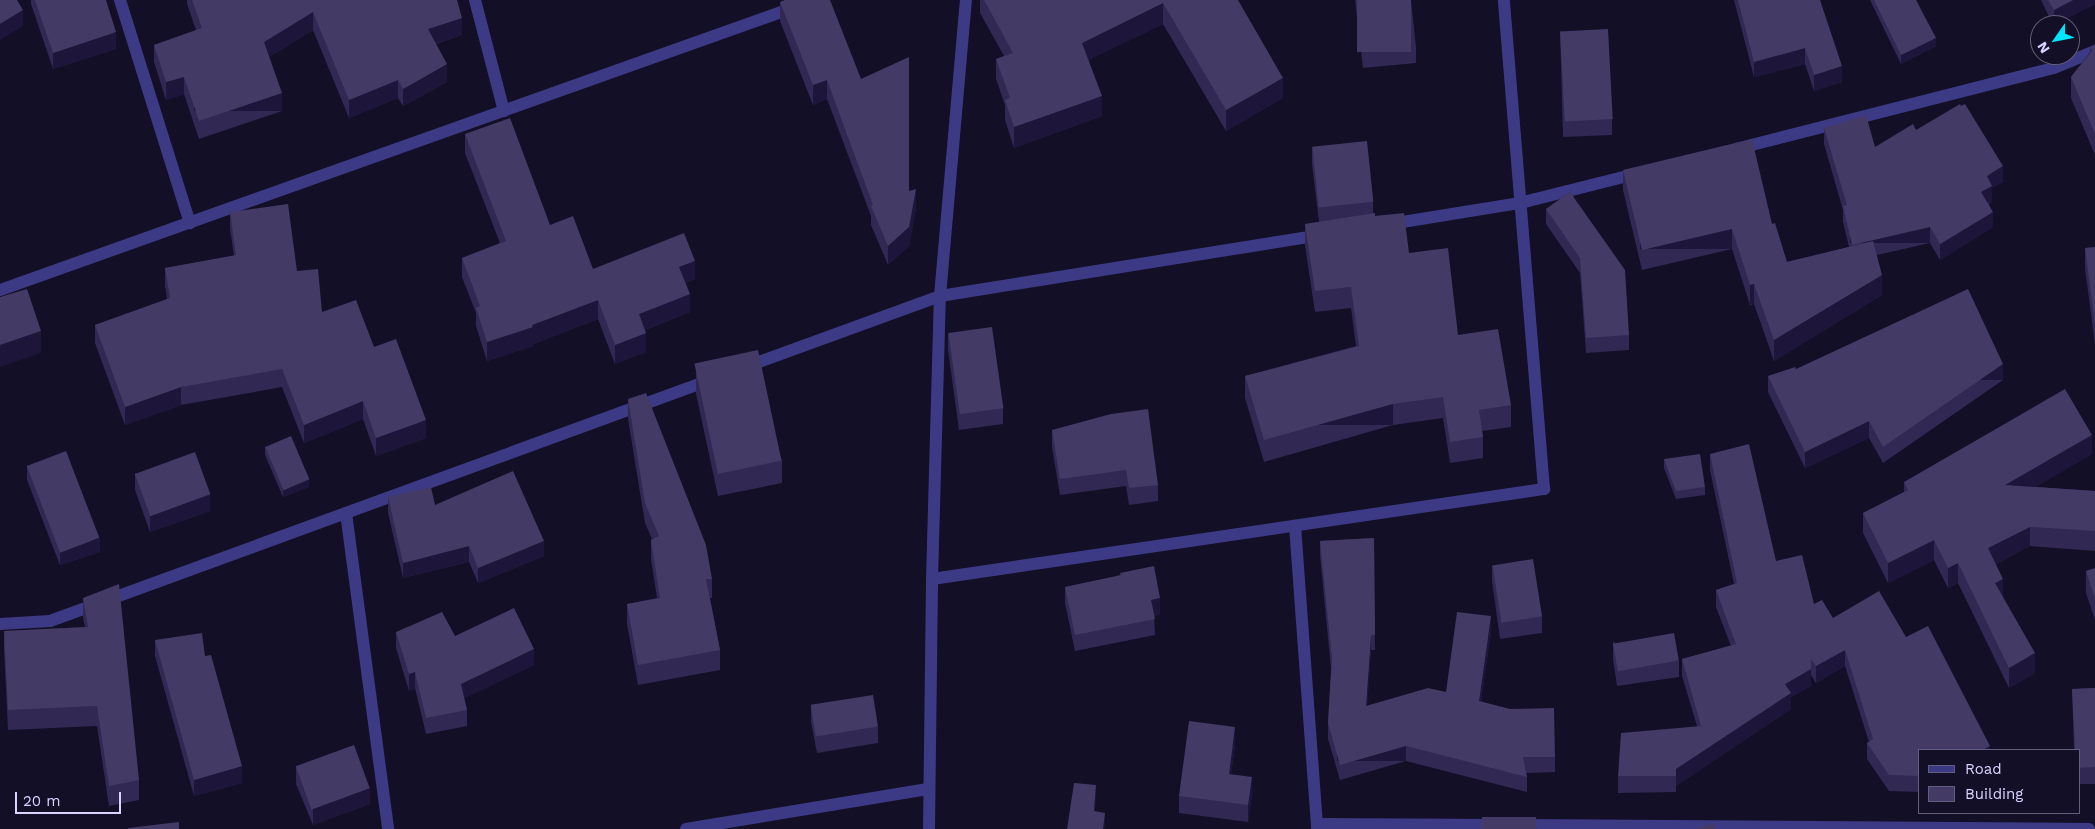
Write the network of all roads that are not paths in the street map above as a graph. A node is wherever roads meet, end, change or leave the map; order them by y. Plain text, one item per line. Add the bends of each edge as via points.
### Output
1 (120, 0) edge
2 (475, 0) edge
3 (815, 0) edge
4 (966, 0) edge
5 (1504, 0) edge
6 (2095, 51) edge
7 (504, 111) junction
8 (1720, 153) edge
9 (1653, 170) edge
10 (1520, 203) junction
11 (190, 223) junction
12 (1372, 227) edge
13 (1333, 233) edge
14 (0, 290) edge
15 (940, 296) junction
16 (346, 513) junction
17 (1295, 526) junction
18 (932, 579) junction
19 (0, 624) edge
20 (928, 789) junction
21 (1317, 826) edge
22 (1587, 827) edge
23 (388, 829) edge
24 (686, 829) edge
25 (929, 829) edge
26 (2089, 829) edge

1 - 11 street
2 - 7 street
3 - 7 street
4 - 15 street
5 - 10 street
6 - 8 street via 2054,68
7 - 11 street
9 - 10 street
10 - 12 street
10 - 17 street via 1544,489
11 - 14 street
13 - 15 street
15 - 16 street
15 - 18 street
16 - 19 street via 50,621
16 - 23 street
17 - 18 street
17 - 21 street
18 - 20 street
20 - 24 street
20 - 25 street
21 - 22 street
22 - 26 street

